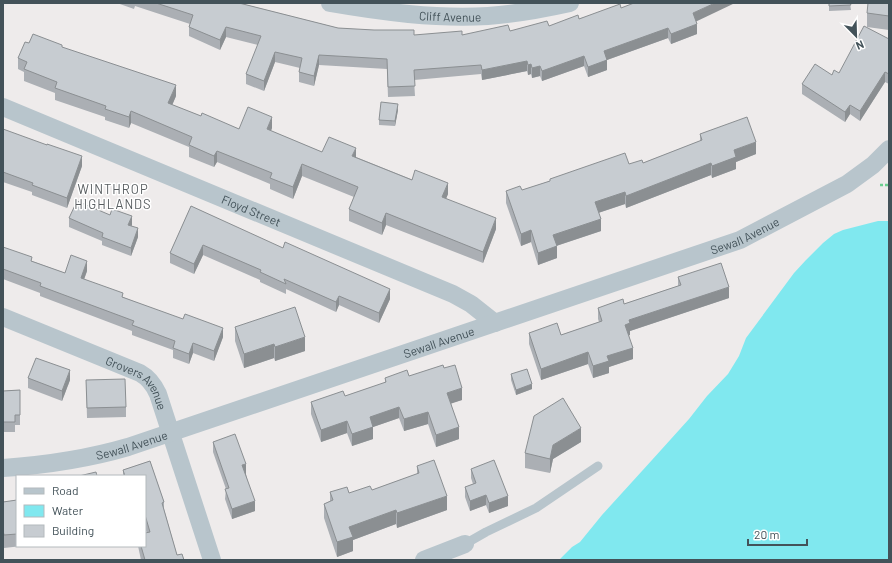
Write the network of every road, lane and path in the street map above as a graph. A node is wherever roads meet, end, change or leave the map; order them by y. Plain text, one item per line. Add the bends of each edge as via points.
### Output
1 (330, 3) edge
2 (570, 3) edge
3 (401, 9) edge
4 (3, 108) edge
5 (889, 149) edge
6 (3, 317) edge
7 (495, 323) junction
8 (171, 433) junction
9 (598, 466) dead end
10 (3, 468) edge
11 (465, 544) joint
12 (212, 560) edge
13 (424, 560) edge

1 - 3 street, Cliff Avenue via 367,10
2 - 3 street, Cliff Avenue via 488,16 436,16
4 - 7 street, Floyd Street via 453,294
5 - 7 street, Sewall Avenue via 873,165 833,192 740,240
6 - 8 street, Grovers Avenue via 145,376 156,389
7 - 8 street, Sewall Avenue
8 - 10 street, Sewall Avenue via 93,456 51,464
8 - 12 street, Grovers Avenue
9 - 11 lane via 536,508
11 - 13 street

